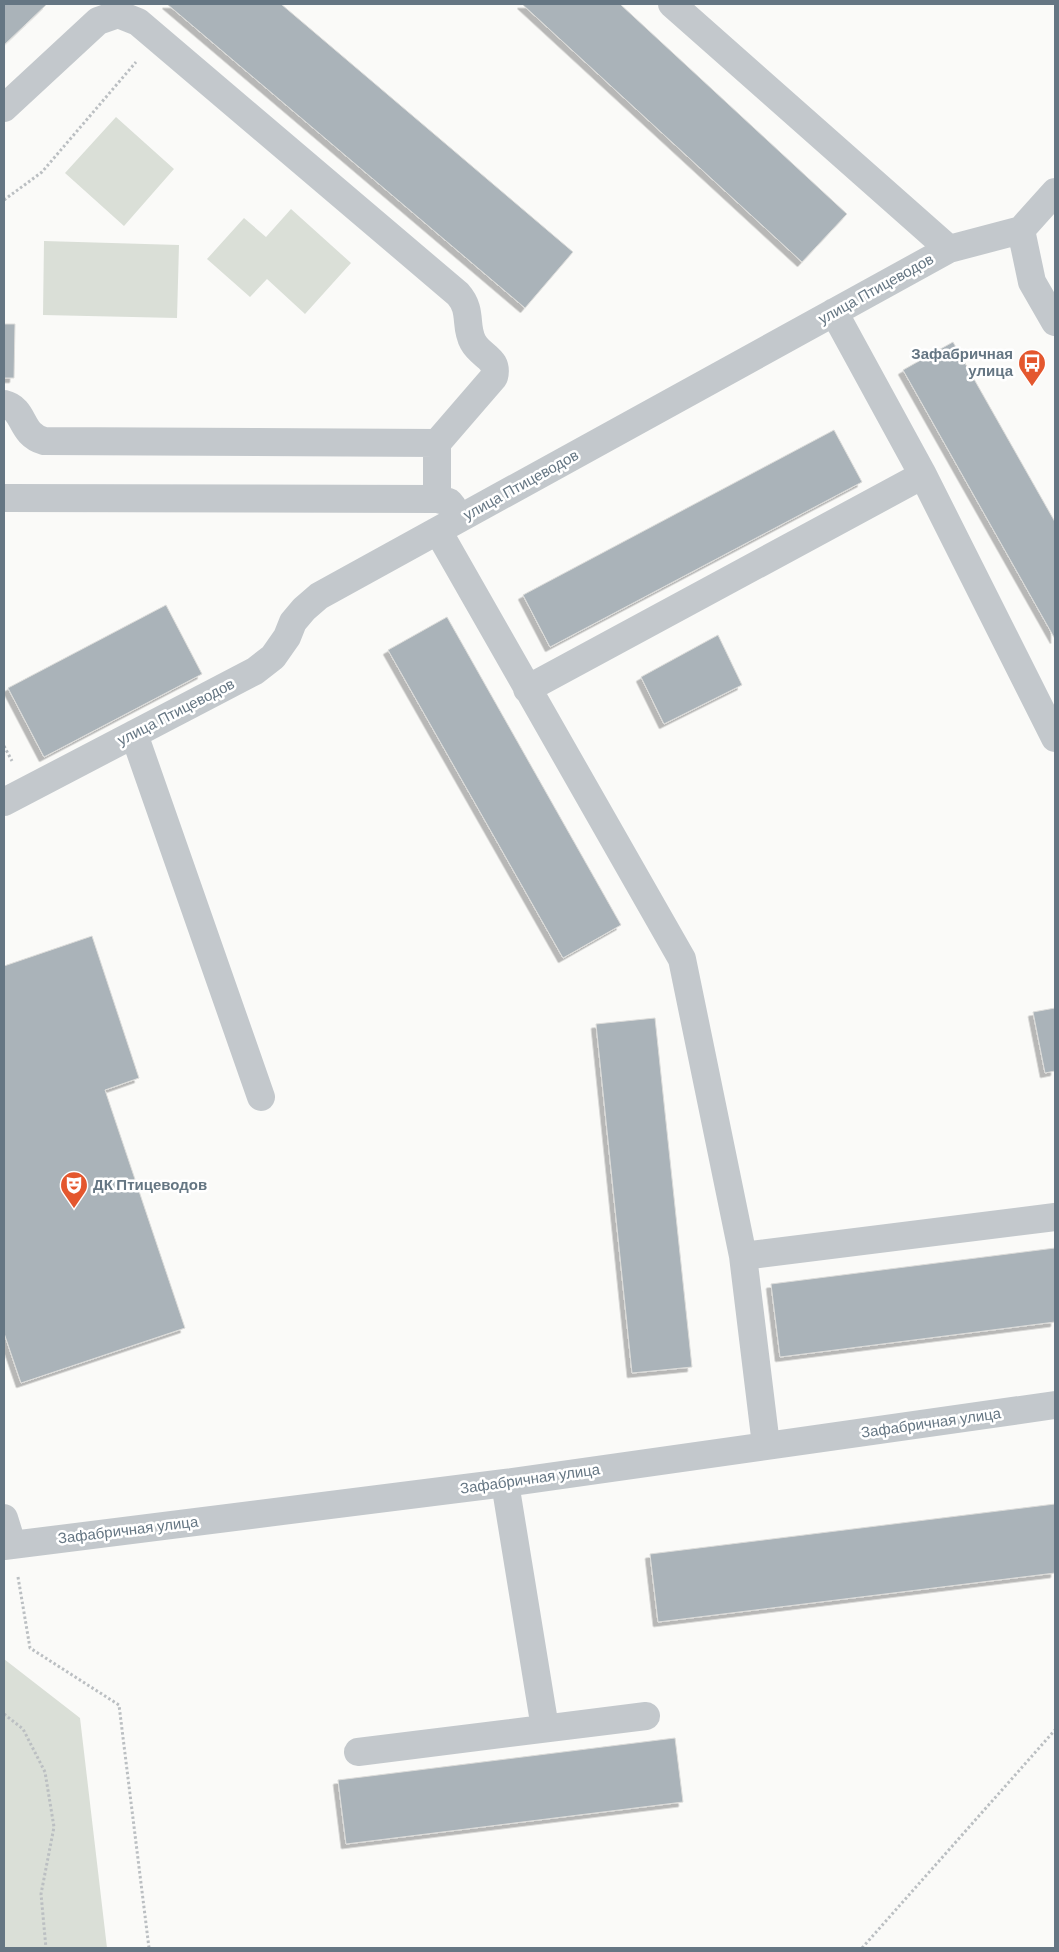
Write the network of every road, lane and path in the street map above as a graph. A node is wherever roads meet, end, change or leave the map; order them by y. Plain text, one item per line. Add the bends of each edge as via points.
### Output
1 (672, 4) edge
2 (157, 38) junction
3 (4, 108) edge
4 (1055, 192) edge
5 (4, 200) edge
6 (1020, 230) junction
7 (949, 249) junction
8 (834, 312) junction
9 (1055, 322) edge
10 (4, 404) edge
11 (437, 444) junction
12 (922, 475) junction
13 (4, 498) edge
14 (437, 499) junction
15 (462, 518) junction
16 (438, 531) junction
17 (527, 689) junction
18 (134, 734) junction
19 (1055, 738) edge
20 (4, 802) edge
21 (262, 1097) dead end
22 (1055, 1217) edge
23 (743, 1256) junction
24 (1055, 1405) edge
25 (766, 1445) junction
26 (505, 1483) junction
27 (4, 1518) edge
28 (8, 1545) edge
29 (4, 1714) edge
30 (646, 1716) dead end
31 (545, 1728) junction
32 (1055, 1730) edge
33 (358, 1752) dead end
34 (46, 1948) edge
35 (149, 1948) edge
36 (862, 1948) edge

1 - 7 street
2 - 3 street via 138,22 118,14 98,21
2 - 5 path via 42,172
2 - 11 street via 465,302 473,342 496,369 494,377
4 - 6 street
6 - 7 street, улица Птицеводов
6 - 9 street via 1032,282
7 - 8 street, улица Птицеводов
8 - 12 street
8 - 15 street, улица Птицеводов
10 - 11 street via 17,412 29,433 44,440
11 - 14 street
12 - 17 street
12 - 19 street
13 - 14 street
14 - 15 street via 449,502
15 - 16 street, улица Птицеводов
16 - 17 street
16 - 18 street, улица Птицеводов via 319,596 293,622 273,657 255,672
17 - 23 street via 682,959
18 - 20 street, улица Птицеводов
18 - 21 street
22 - 23 street
23 - 25 street
24 - 25 street, Зафабричная улица
25 - 26 street, Зафабричная улица
26 - 28 street, Зафабричная улица
26 - 31 street
27 - 28 street
28 - 35 path via 30,1648 119,1705
29 - 34 path via 23,1729 45,1772 54,1827 42,1894
30 - 31 street
31 - 33 street
32 - 36 path

